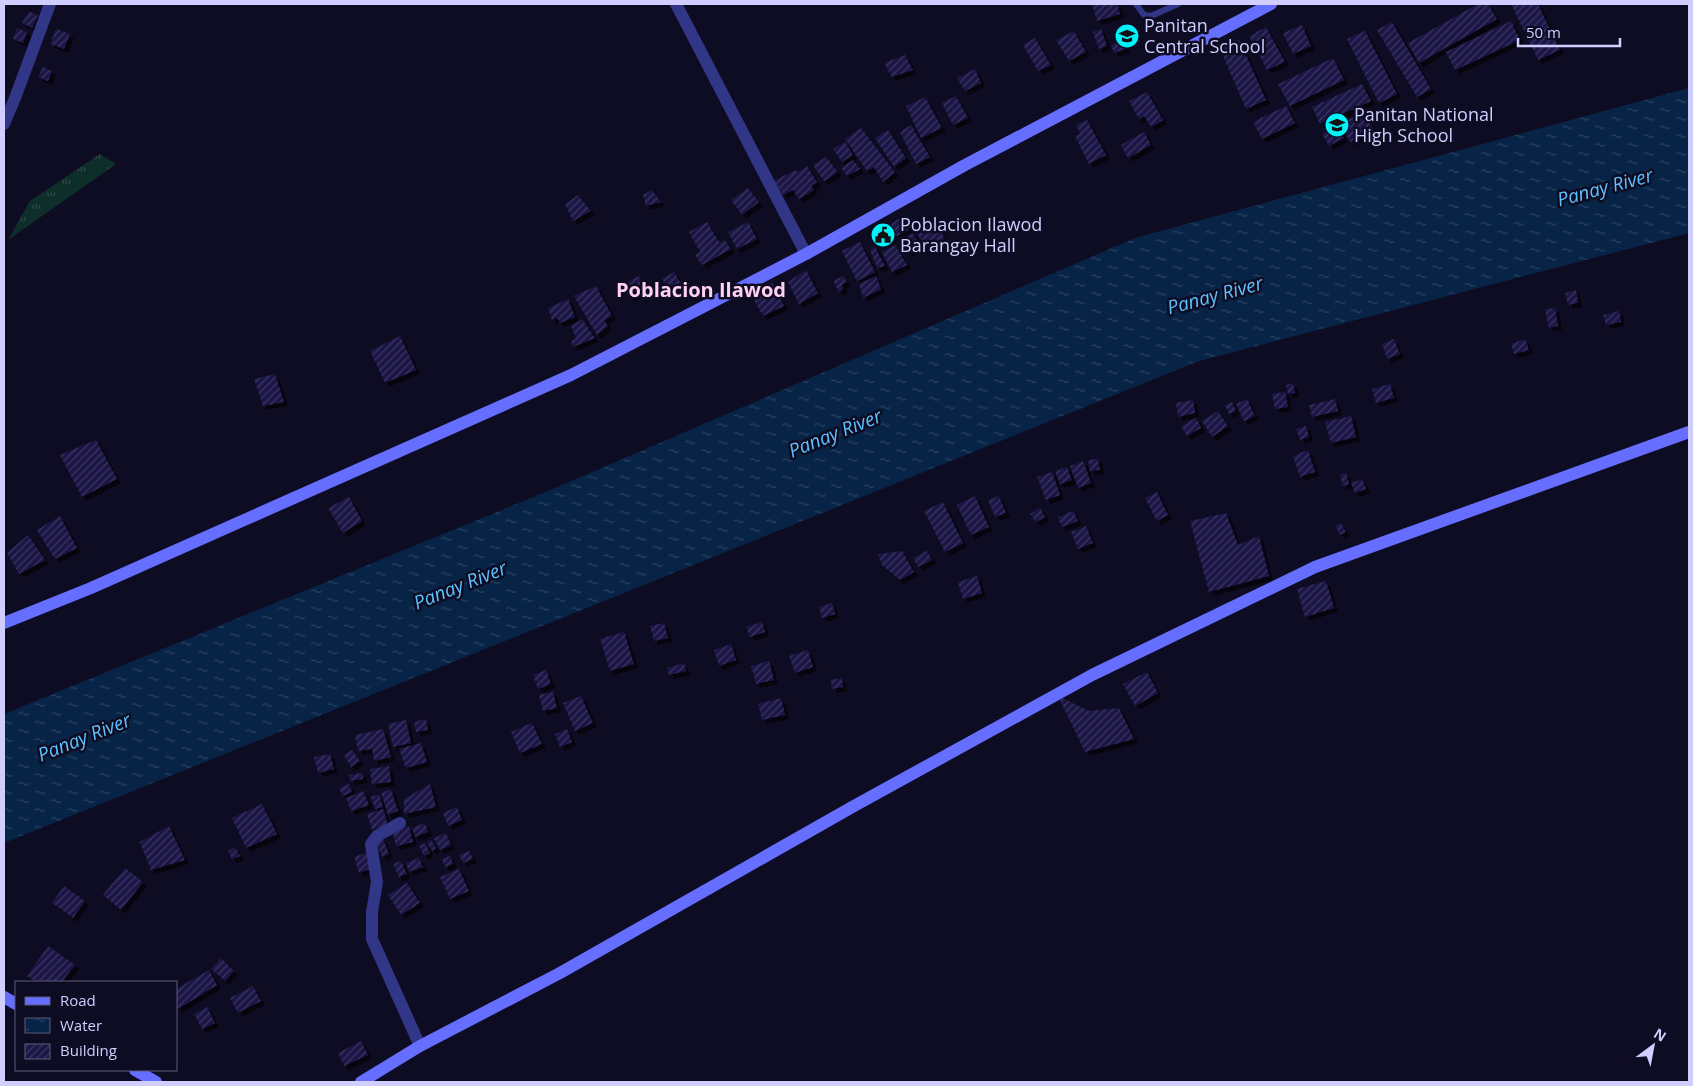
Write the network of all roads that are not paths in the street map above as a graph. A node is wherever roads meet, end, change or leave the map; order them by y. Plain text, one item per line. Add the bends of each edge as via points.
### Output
1 (50, 4) edge
2 (676, 4) edge
3 (1136, 4) edge
4 (1178, 4) edge
5 (1271, 4) edge
6 (4, 124) edge
7 (806, 254) junction
8 (1689, 432) edge
9 (4, 623) edge
10 (400, 823) dead end
11 (4, 997) edge
12 (15, 1003) edge
13 (420, 1046) junction
14 (137, 1071) edge
15 (155, 1082) edge
16 (360, 1082) edge

1 - 6 street
2 - 7 street
3 - 4 lane via 1144,15 1151,16
5 - 7 street
7 - 9 street via 571,375 91,588
8 - 13 street via 1315,567 1092,675 560,973
10 - 13 street via 377,836 371,844 377,882 372,939
11 - 12 street
13 - 16 street
14 - 15 street

